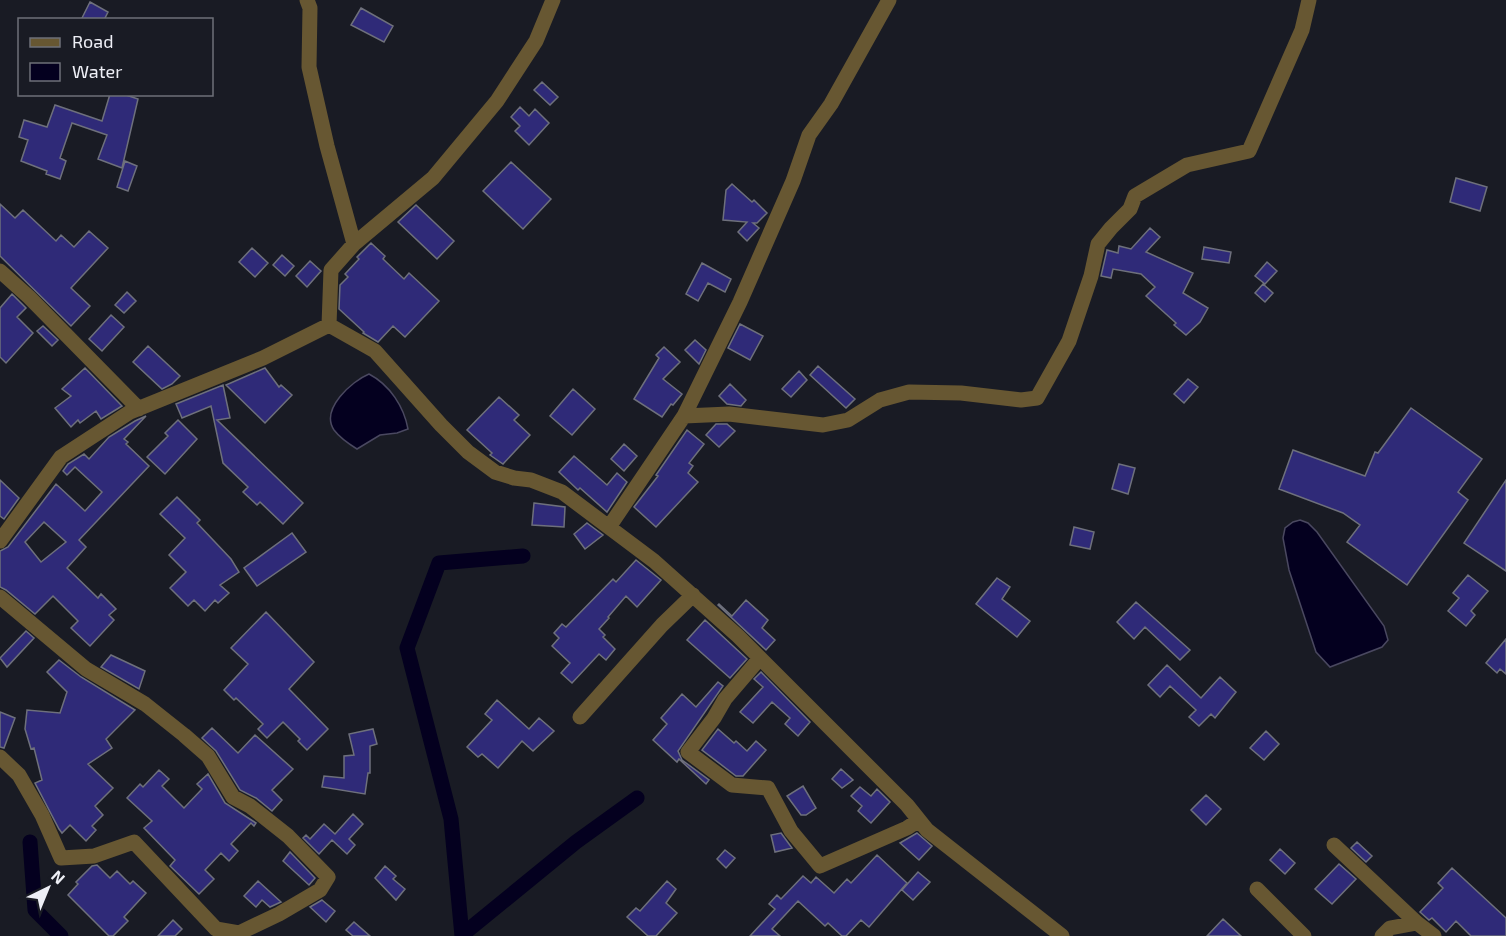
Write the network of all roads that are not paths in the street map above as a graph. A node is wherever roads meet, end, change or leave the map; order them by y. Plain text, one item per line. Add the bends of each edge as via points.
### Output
1 (307, 0) edge
2 (553, 0) edge
3 (889, 0) edge
4 (1309, 0) edge
5 (354, 243) junction
6 (0, 271) edge
7 (329, 324) junction
8 (138, 409) junction
9 (684, 416) junction
10 (609, 526) junction
11 (0, 541) edge
12 (693, 595) junction
13 (0, 597) edge
14 (760, 658) junction
15 (580, 717) dead end
16 (0, 757) edge
17 (919, 820) junction
18 (1334, 845) dead end
19 (1257, 890) dead end
20 (1417, 923) junction
21 (1062, 936) edge
22 (1304, 936) edge
23 (1382, 936) edge
24 (1434, 936) edge

1 - 5 street via 309,67
2 - 5 street via 536,42 490,110 433,178
3 - 9 street via 831,104 809,135 740,303
4 - 9 street via 1302,30 1249,151 1187,165 1135,196 1130,209 1098,244 1069,342 1037,398 909,392 880,400 848,420 822,425 729,414
5 - 7 street via 331,270
6 - 8 street
7 - 8 street via 263,358
7 - 10 street via 375,351 441,425 486,465 562,492
8 - 11 street via 61,457
9 - 10 street
10 - 12 street
12 - 14 street
12 - 15 street
13 - 16 street via 86,669 145,704 184,735 208,756 233,797 288,836 328,877 320,890 239,933 216,929 134,842 94,856 61,858 20,775
14 - 17 street
14 - 17 street via 688,752 732,785 768,789 791,831 820,866
17 - 21 street
18 - 20 street
19 - 22 street
20 - 23 street via 1390,928
20 - 24 street

